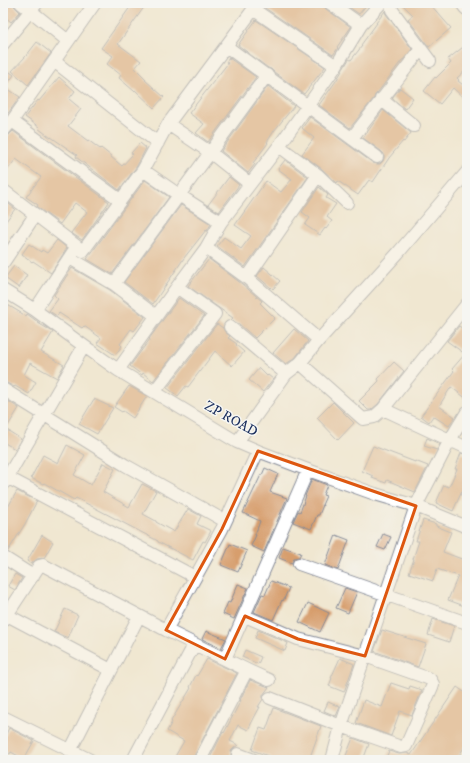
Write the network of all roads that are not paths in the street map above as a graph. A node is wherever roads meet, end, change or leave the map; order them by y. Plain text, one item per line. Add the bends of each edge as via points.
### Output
1 (95, 3) edge
2 (330, 3) edge
3 (381, 3) edge
4 (391, 3) edge
5 (464, 3) edge
6 (29, 6) edge
7 (255, 6) edge
8 (467, 7) edge
9 (361, 25) junction
10 (68, 41) junction
11 (3, 44) edge
12 (226, 46) junction
13 (421, 49) junction
14 (54, 61) junction
15 (430, 61) dead end
16 (336, 66) junction
17 (267, 75) junction
18 (381, 99) junction
19 (307, 106) junction
20 (12, 120) junction
21 (168, 124) junction
22 (414, 126) dead end
23 (3, 131) edge
24 (352, 138) junction
25 (158, 143) junction
26 (279, 146) junction
27 (211, 153) junction
28 (378, 157) dead end
29 (143, 170) junction
30 (467, 172) edge
31 (318, 174) junction
32 (250, 184) junction
33 (3, 190) edge
34 (179, 195) junction
35 (120, 200) junction
36 (347, 203) dead end
37 (35, 215) junction
38 (222, 222) junction
39 (76, 246) junction
40 (206, 248) junction
41 (70, 258) junction
42 (3, 262) edge
43 (247, 278) junction
44 (114, 284) junction
45 (176, 287) junction
46 (3, 290) edge
47 (467, 304) edge
48 (35, 310) junction
49 (156, 316) junction
50 (230, 326) dead end
51 (319, 340) junction
52 (84, 346) junction
53 (300, 363) junction
54 (118, 370) junction
55 (286, 374) junction
56 (3, 389) edge
57 (154, 392) junction
58 (383, 409) junction
59 (467, 412) edge
60 (44, 414) junction
61 (450, 440) junction
62 (238, 442) junction
63 (467, 448) edge
64 (258, 451) junction
65 (308, 470) junction
66 (4, 479) edge
67 (416, 506) junction
68 (225, 521) junction
69 (467, 527) edge
70 (3, 558) edge
71 (299, 564) dead end
72 (33, 576) junction
73 (195, 577) junction
74 (385, 594) junction
75 (139, 616) junction
76 (244, 616) junction
77 (5, 618) edge
78 (467, 623) edge
79 (166, 630) junction
80 (194, 645) junction
81 (365, 656) junction
82 (225, 660) junction
83 (111, 670) junction
84 (247, 670) junction
85 (269, 680) dead end
86 (270, 698) dead end
87 (3, 717) edge
88 (341, 726) junction
89 (70, 750) junction
90 (238, 754) dead end
91 (90, 760) edge
92 (133, 760) edge
93 (200, 760) edge
94 (254, 760) edge
95 (332, 760) edge

1 - 10 street
2 - 9 street
3 - 9 street
4 - 13 street via 392,10
5 - 8 main road
6 - 10 street
6 - 11 street
7 - 12 street
7 - 16 street
9 - 16 street
10 - 14 street
12 - 17 street
12 - 21 street
13 - 15 street
13 - 18 street
14 - 20 street
14 - 25 street
16 - 19 street
17 - 19 street
17 - 27 street
18 - 22 street
18 - 24 street
19 - 24 street
19 - 26 street
20 - 23 street
20 - 35 street
21 - 25 street
21 - 27 street
24 - 28 street
25 - 29 street
26 - 31 street
26 - 32 street
27 - 32 street
27 - 34 street
29 - 34 street
29 - 35 street
30 - 51 street
31 - 36 street
31 - 43 street
32 - 38 street
33 - 37 street
34 - 38 street
34 - 44 street
35 - 39 street via 83,251
37 - 39 street
37 - 42 street
38 - 40 street
39 - 41 street
40 - 43 street
40 - 45 street
41 - 44 street
41 - 48 street
43 - 51 street
44 - 49 street
45 - 49 street
45 - 57 street via 215,314
46 - 48 street, ZP ROAD
47 - 58 street
48 - 52 street, ZP ROAD
49 - 54 street
50 - 55 street
51 - 53 street
52 - 54 street, ZP ROAD
52 - 60 street
53 - 55 street
53 - 58 street via 363,419 374,417
54 - 57 street, ZP ROAD
55 - 62 street
56 - 60 street
57 - 62 street, ZP ROAD
58 - 61 street
59 - 61 street
60 - 66 street
60 - 68 street via 125,465
61 - 63 street
61 - 67 street
62 - 64 street, ZP ROAD
64 - 65 street, ZP ROAD
64 - 68 street
65 - 67 street, ZP ROAD
65 - 76 street
66 - 73 street
67 - 69 street, ZP ROAD
67 - 74 street
68 - 73 street
70 - 72 street
71 - 74 street
72 - 75 street via 39,566 43,565
72 - 77 street
73 - 79 street
74 - 78 street
74 - 81 street
75 - 79 street
75 - 83 street
76 - 81 street via 298,639
76 - 82 street
77 - 83 street
79 - 80 street
80 - 82 street
80 - 92 street
81 - 88 street
81 - 88 street via 430,679 432,688 406,746 401,747
82 - 84 street
83 - 89 street
84 - 85 street
84 - 93 street
86 - 88 street
87 - 89 street
88 - 95 street
89 - 91 street
90 - 94 street

